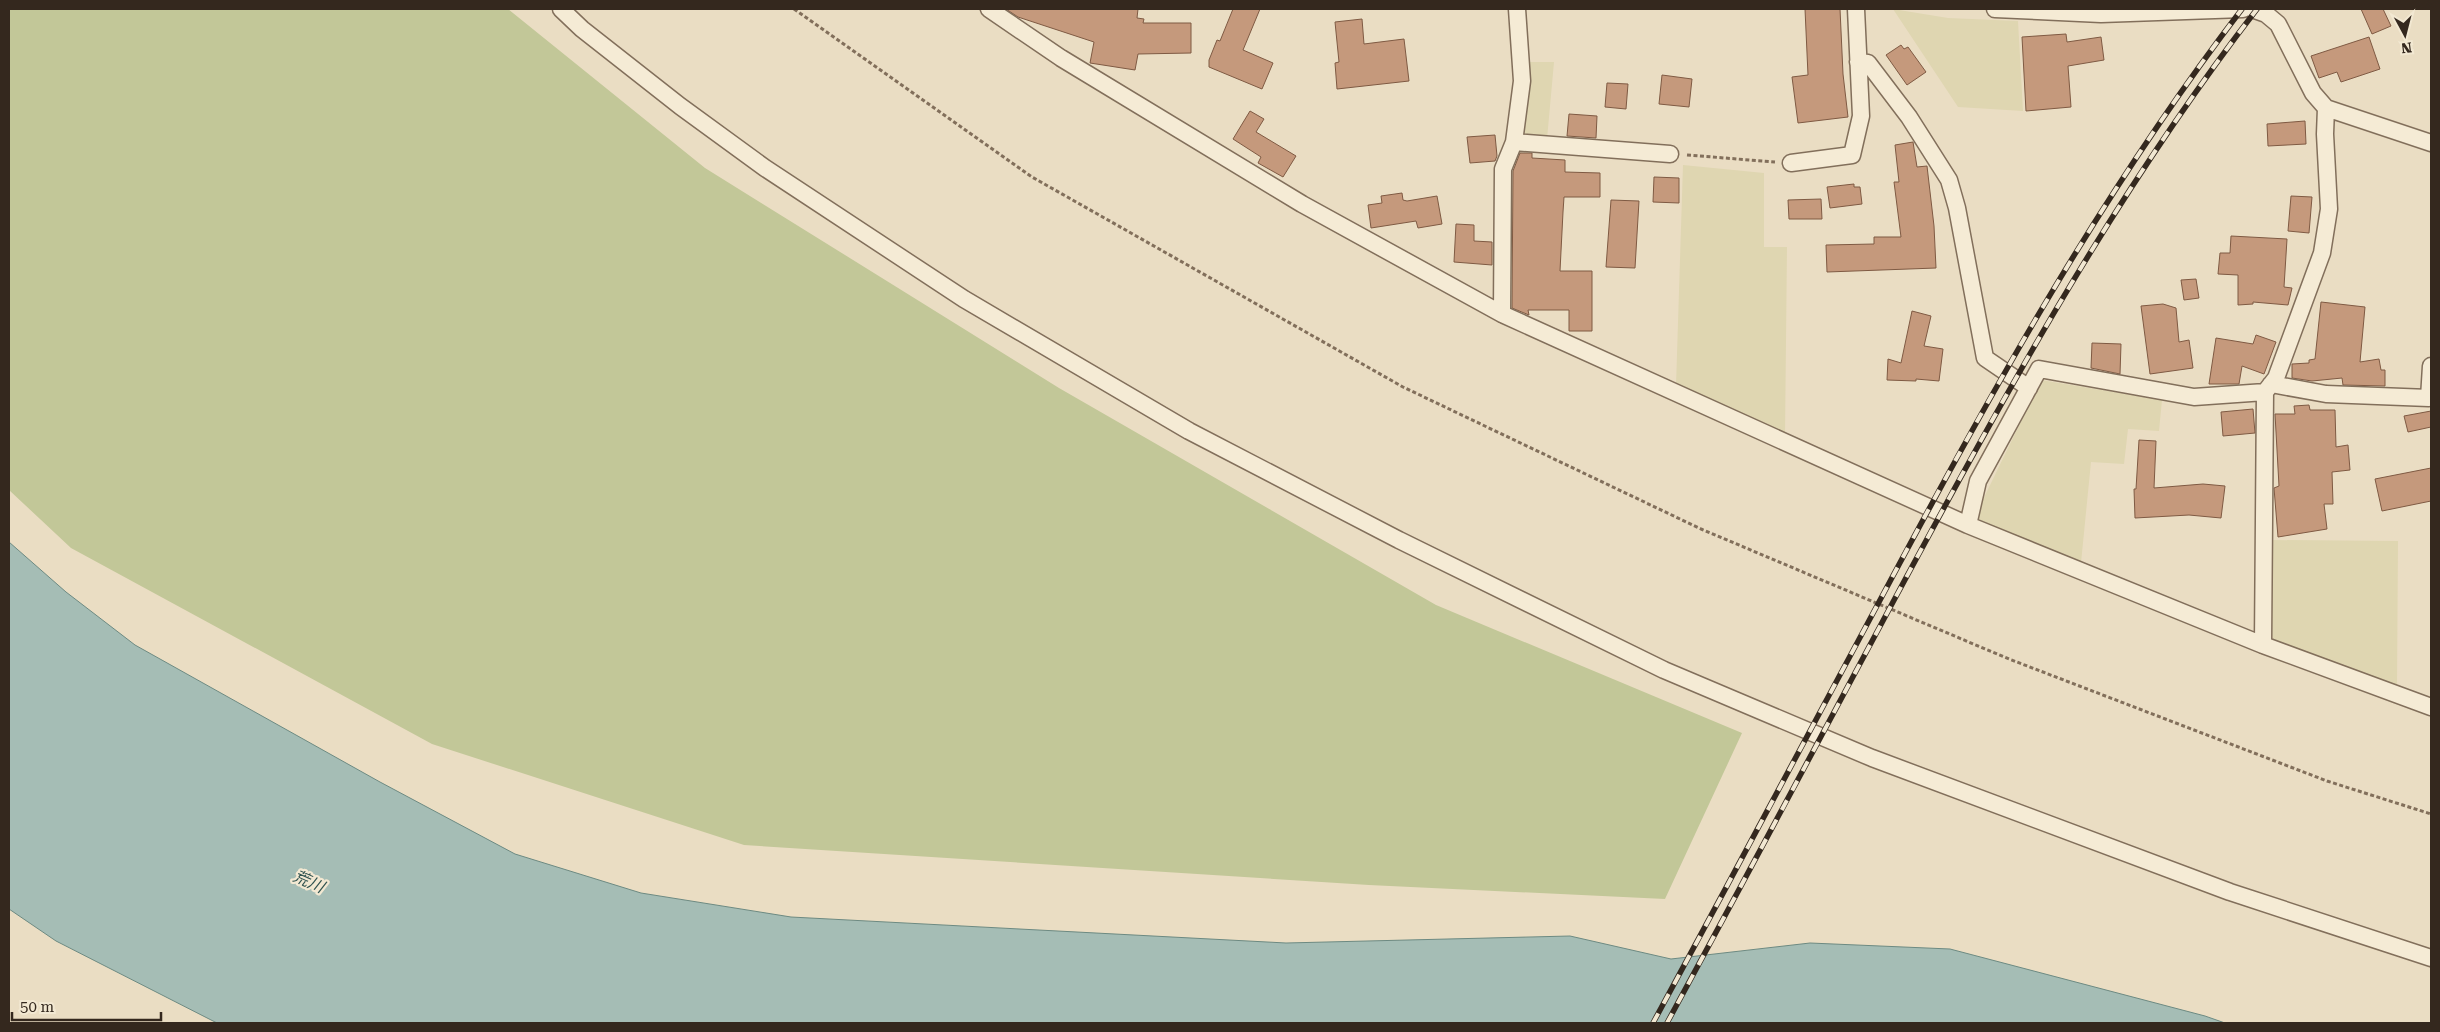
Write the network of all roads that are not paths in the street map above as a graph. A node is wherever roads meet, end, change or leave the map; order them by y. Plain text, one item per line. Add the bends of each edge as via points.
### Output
1 (561, 9) edge
2 (989, 9) edge
3 (1516, 9) edge
4 (1856, 9) edge
5 (1995, 9) edge
6 (2243, 9) edge
7 (2262, 11) edge
8 (1858, 62) junction
9 (2326, 108) junction
10 (1514, 142) junction
11 (2431, 142) edge
12 (1670, 154) road end
13 (1791, 163) road end
14 (1502, 314) junction
15 (2431, 366) edge
16 (2028, 388) junction
17 (2268, 388) junction
18 (1968, 525) junction
19 (2263, 645) junction
20 (2431, 707) edge
21 (2431, 958) edge

1 - 21 street via 680,106 765,168 964,299 1181,426 1348,514 1664,670 1872,758 2230,892
2 - 14 street via 1061,58 1302,204
3 - 10 street via 1522,81
4 - 8 street
5 - 6 street via 2101,14
7 - 9 street via 2278,24 2313,93
8 - 13 street via 1861,116 1852,155
8 - 16 street via 1868,64 1909,117 1949,180 1985,358
9 - 11 street
9 - 17 street via 2329,209 2322,252 2276,378
10 - 12 street
10 - 14 street via 1503,169
14 - 18 street
15 - 17 street via 2429,398
16 - 17 street via 2039,369 2194,397
16 - 18 street via 1978,481
17 - 19 street
18 - 19 street
19 - 20 street

